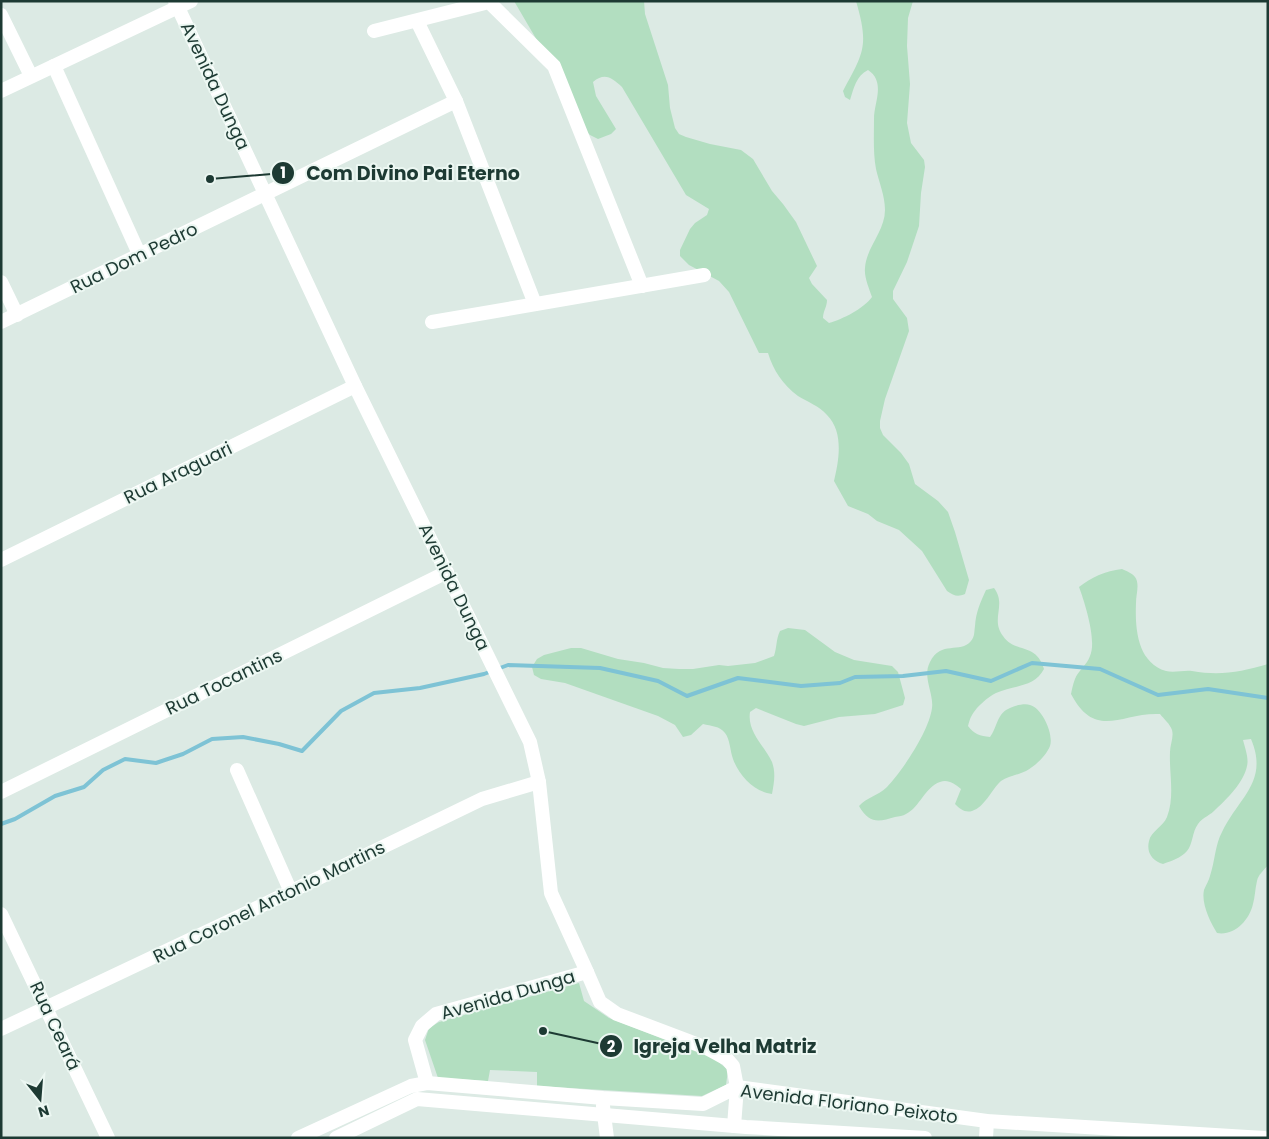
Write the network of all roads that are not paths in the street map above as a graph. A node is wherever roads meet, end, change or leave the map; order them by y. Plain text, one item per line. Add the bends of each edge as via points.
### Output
1 (191, 1) edge
2 (176, 5) edge
3 (1, 15) edge
4 (417, 21) junction
5 (374, 31) dead end
6 (54, 66) junction
7 (31, 76) junction
8 (1, 90) edge
9 (456, 101) junction
10 (266, 193) junction
11 (140, 256) junction
12 (704, 275) dead end
13 (1, 282) edge
14 (642, 286) junction
15 (535, 304) junction
16 (17, 315) junction
17 (1, 322) edge
18 (432, 322) dead end
19 (355, 386) junction
20 (1, 560) edge
21 (447, 572) junction
22 (237, 770) dead end
23 (539, 782) junction
24 (1, 792) edge
25 (291, 892) junction
26 (1, 914) edge
27 (587, 972) junction
28 (46, 1008) junction
29 (1, 1029) edge
30 (427, 1083) junction
31 (411, 1086) junction
32 (737, 1087) junction
33 (603, 1098) junction
34 (417, 1099) junction
35 (604, 1115) junction
36 (986, 1121) junction
37 (742, 1130) edge
38 (1087, 1133) edge
39 (1222, 1136) edge
40 (108, 1138) edge
41 (298, 1138) edge
42 (336, 1138) edge
43 (606, 1138) edge
44 (925, 1138) edge
45 (986, 1138) edge
46 (1264, 1138) edge

1 - 2 street
2 - 6 street
2 - 10 street, Avenida Dunga
3 - 7 street
4 - 5 street
4 - 9 street
4 - 14 street via 489,2 554,66
6 - 7 street
6 - 11 street
7 - 8 street
9 - 10 street, Rua Dom Pedro
9 - 15 street
10 - 11 street, Rua Dom Pedro
10 - 19 street, Avenida Dunga
11 - 16 street, Rua Dom Pedro
12 - 14 street
13 - 16 street
14 - 15 street
15 - 18 street
16 - 17 street, Rua Dom Pedro
19 - 20 street, Rua Araguari
19 - 21 street, Avenida Dunga
21 - 23 street, Avenida Dunga via 530,742
21 - 24 street, Rua Tocantins
22 - 25 street
23 - 25 street, Rua Coronel Antonio Martins via 482,799
23 - 27 street, Avenida Dunga via 552,893
25 - 28 street, Rua Coronel Antonio Martins
26 - 28 street, Rua Ceará
27 - 30 street, Avenida Dunga via 436,1014 422,1026 415,1040
27 - 32 street via 600,1002 617,1014 707,1048 727,1059 733,1066
28 - 29 street, Rua Coronel Antonio Martins
28 - 40 street, Rua Ceará
30 - 31 street, Avenida Floriano Peixoto
30 - 33 street, Avenida Floriano Peixoto
31 - 34 street
31 - 41 street, Avenida Floriano Peixoto
32 - 33 street, Avenida Floriano Peixoto via 703,1104
32 - 36 street, Avenida Floriano Peixoto
32 - 37 street
33 - 35 street
34 - 35 street, Avenida Floriano Peixoto
34 - 42 street
35 - 37 street, Avenida Floriano Peixoto
35 - 43 street
36 - 38 street, Avenida Floriano Peixoto
36 - 45 street
37 - 44 street, Avenida Floriano Peixoto
38 - 39 street, Avenida Floriano Peixoto
39 - 46 street, Avenida Floriano Peixoto

